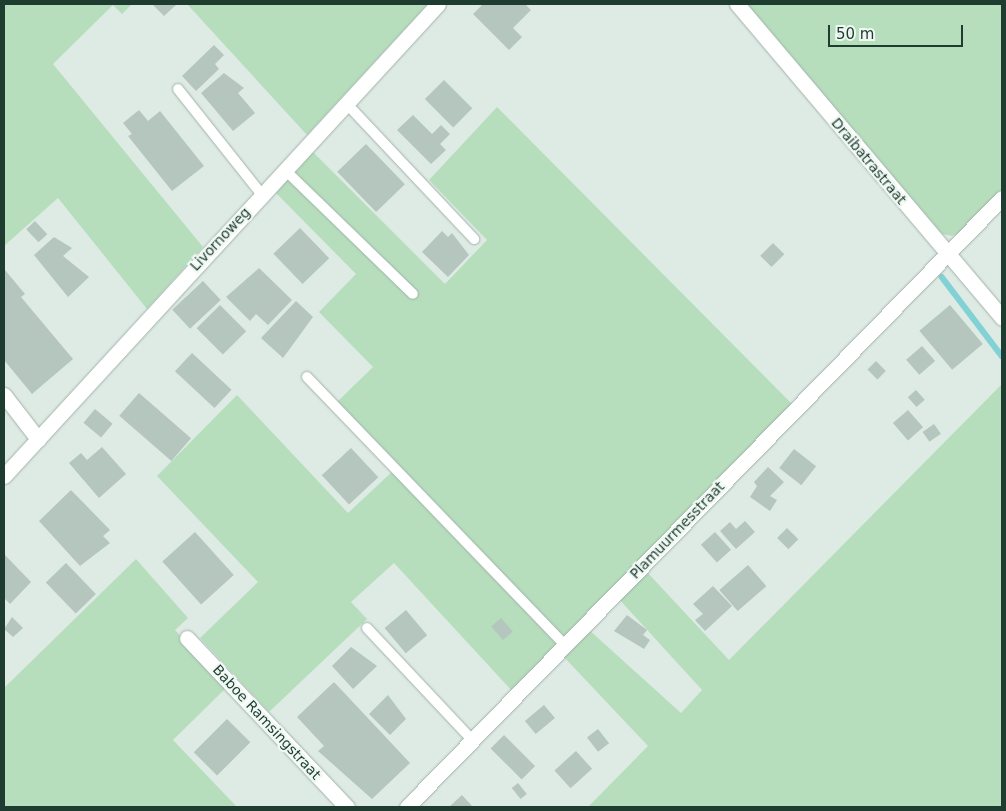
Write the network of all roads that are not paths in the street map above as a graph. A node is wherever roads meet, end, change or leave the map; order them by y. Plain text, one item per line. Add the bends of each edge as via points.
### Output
1 (438, 4) edge
2 (737, 4) edge
3 (178, 89) dead end
4 (346, 103) junction
5 (285, 170) junction
6 (262, 195) junction
7 (1002, 198) edge
8 (474, 239) dead end
9 (948, 254) junction
10 (413, 294) dead end
11 (1002, 318) edge
12 (306, 377) dead end
13 (4, 394) edge
14 (38, 439) junction
15 (4, 476) edge
16 (367, 628) dead end
17 (187, 638) dead end
18 (565, 645) junction
19 (472, 740) junction
20 (347, 807) edge
21 (407, 807) edge

1 - 4 street, Livornoweg
2 - 9 street, Draibatrastraat
3 - 6 lane
4 - 5 street, Livornoweg
4 - 8 lane
5 - 6 street, Livornoweg
5 - 10 lane
6 - 14 street, Livornoweg
7 - 9 street, Plamuurmesstraat
9 - 11 street, Draibatrastraat
9 - 18 street, Plamuurmesstraat
12 - 18 lane
13 - 14 street
14 - 15 street, Livornoweg
16 - 19 lane
17 - 20 street, Baboe Ramsingstraat
18 - 19 street, Plamuurmesstraat
19 - 21 street, Plamuurmesstraat

